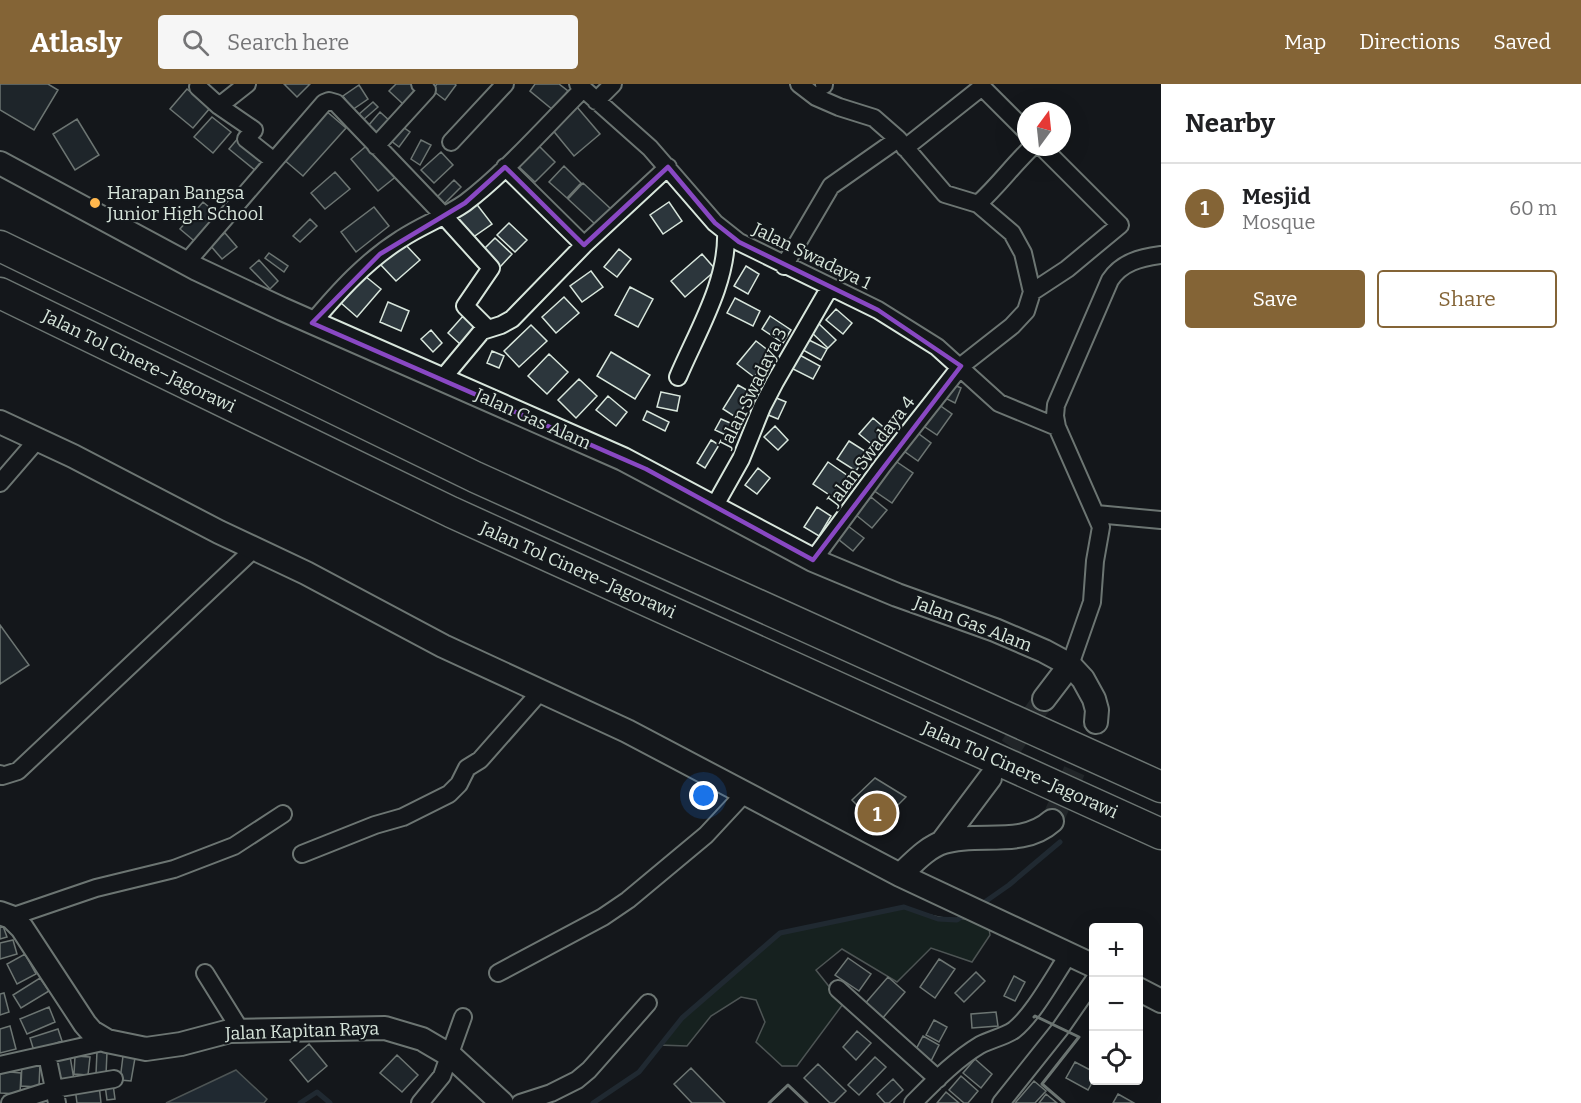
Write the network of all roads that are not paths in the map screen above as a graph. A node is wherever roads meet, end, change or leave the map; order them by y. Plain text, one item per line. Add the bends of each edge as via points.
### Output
1 (247, 84) edge
2 (505, 84) edge
3 (613, 84) edge
4 (799, 84) edge
5 (426, 86) edge
6 (581, 86) edge
7 (198, 87) dead end
8 (596, 101) junction
9 (219, 106) junction
10 (1017, 122) edge
11 (451, 141) dead end
12 (901, 143) junction
13 (376, 146) junction
14 (1022, 156) edge
15 (1051, 156) edge
16 (274, 161) junction
17 (0, 163) edge
18 (505, 167) junction
19 (668, 167) junction
20 (978, 204) junction
21 (444, 216) junction
22 (726, 232) junction
23 (584, 245) junction
24 (0, 246) edge
25 (1161, 255) edge
26 (186, 263) junction
27 (784, 266) junction
28 (830, 287) junction
29 (1032, 292) junction
30 (0, 293) edge
31 (312, 323) junction
32 (487, 328) junction
33 (961, 366) junction
34 (678, 377) dead end
35 (442, 379) junction
36 (0, 422) edge
37 (1057, 427) junction
38 (38, 439) junction
39 (0, 483) edge
40 (714, 507) junction
41 (1096, 514) junction
42 (1161, 520) edge
43 (255, 548) junction
44 (813, 560) junction
45 (1070, 665) junction
46 (540, 692) junction
47 (1044, 699) tunnel mouth
48 (1096, 722) tunnel mouth
49 (0, 774) edge
50 (990, 778) tunnel mouth
51 (1161, 786) edge
52 (745, 793) junction
53 (283, 814) dead end
54 (1052, 821) tunnel mouth
55 (1161, 834) edge
56 (942, 842) junction
57 (302, 854) dead end
58 (900, 875) junction
59 (5, 915) edge
60 (1069, 954) junction
61 (1089, 964) edge
62 (205, 973) dead end
63 (498, 973) dead end
64 (1089, 987) edge
65 (838, 989) dead end
66 (1143, 991) edge
67 (1161, 1000) edge
68 (648, 1003) dead end
69 (463, 1017) dead end
70 (241, 1031) junction
71 (107, 1041) junction
72 (47, 1054) junction
73 (451, 1056) junction
74 (0, 1065) edge
75 (938, 1078) junction
76 (114, 1079) dead end
77 (56, 1096) edge
78 (10, 1103) edge
79 (420, 1103) edge
80 (502, 1103) edge
81 (520, 1103) edge
82 (913, 1103) edge
83 (1001, 1103) edge

1 - 9 street
2 - 11 street
3 - 8 street
4 - 12 street via 816,97 874,118
5 - 13 street
6 - 8 street, Jalan Swadaya 1
6 - 18 street
7 - 9 street
8 - 19 street, Jalan Swadaya 1
9 - 16 street via 254,130 246,139
10 - 12 street via 982,87
12 - 20 street via 945,194
12 - 27 street via 831,186
13 - 16 street via 336,103 329,101
13 - 21 street
14 - 20 street
15 - 29 street via 1119,225 1067,270
16 - 26 street
17 - 26 main road, Jalan Gas Alam
18 - 21 street via 465,203
18 - 23 street
19 - 22 street, Jalan Swadaya 1
19 - 23 street
20 - 29 street via 1012,233 1023,253
21 - 31 street via 380,254 342,288
21 - 32 street via 491,268 465,306
22 - 27 street, Jalan Swadaya 1
22 - 34 street via 725,264
23 - 32 street via 512,319
24 - 51 highway via 476,477
25 - 37 street via 1124,265 1110,280 1056,405
26 - 31 main road, Jalan Gas Alam
27 - 28 street, Jalan Swadaya 1
28 - 33 street, Jalan Swadaya 1 via 905,326
28 - 40 street, Jalan Swadaya 3 via 775,382 741,459
29 - 33 street, Jalan Swadaya 4 via 1026,311 1012,326
30 - 55 highway, Jalan Tol Cinere–Jagorawi via 451,512
31 - 35 main road, Jalan Gas Alam
32 - 35 street
33 - 37 street, Jalan Swadaya 1 via 999,403
33 - 44 street, Jalan Swadaya 4
35 - 40 main road, Jalan Gas Alam via 631,462
36 - 38 main road
37 - 41 street
38 - 39 street
38 - 43 main road
40 - 44 main road, Jalan Gas Alam
41 - 42 street
41 - 45 street via 1101,527 1092,602
43 - 46 main road via 442,646
43 - 49 street via 18,771
44 - 45 main road, Jalan Gas Alam via 1023,641
45 - 47 main road
45 - 48 main road, Jalan Gas Alam via 1094,699
46 - 52 main road
46 - 57 street via 480,760 467,768 449,794 403,817
50 - 56 main road
52 - 58 main road
52 - 63 street via 706,835 621,905
53 - 59 street via 234,846 174,869
54 - 56 main road via 1020,836
56 - 58 main road
58 - 60 main road
59 - 71 main road, Jalan Kapitan Raya via 22,928 85,1024
60 - 61 main road
60 - 75 street via 1015,1029 980,1045
62 - 70 street
64 - 83 street
65 - 75 street
66 - 67 main road
68 - 81 street via 577,1080
69 - 73 street
70 - 71 main road, Jalan Kapitan Raya via 160,1048 135,1048
70 - 73 main road, Jalan Kapitan Raya via 385,1028 422,1039
71 - 72 street
72 - 74 street
72 - 77 street
73 - 79 street via 442,1076
73 - 80 main road, Jalan Kapitan Raya
75 - 82 street
76 - 77 street
77 - 78 street

